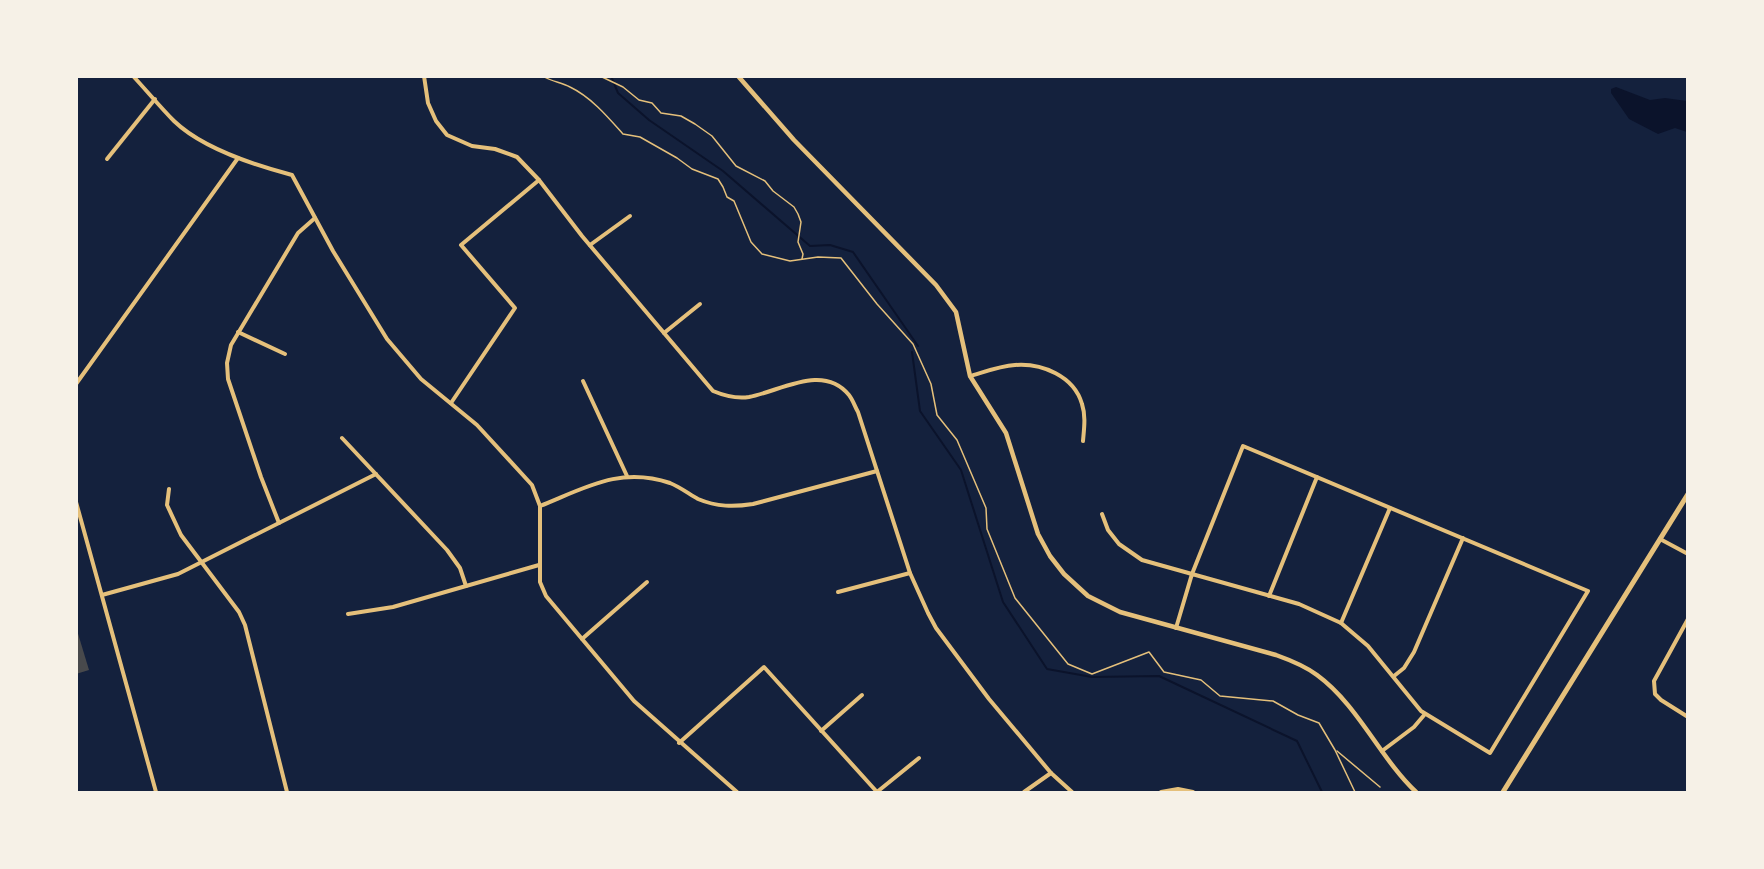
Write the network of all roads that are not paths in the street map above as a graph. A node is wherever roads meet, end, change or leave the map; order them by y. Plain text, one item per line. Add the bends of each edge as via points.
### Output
1 (133, 76) edge
2 (424, 76) edge
3 (738, 76) edge
4 (155, 99) junction
5 (238, 158) junction
6 (107, 159) dead end
7 (539, 180) junction
8 (630, 216) dead end
9 (315, 218) junction
10 (590, 246) junction
11 (700, 304) dead end
12 (238, 332) junction
13 (664, 333) junction
14 (285, 354) dead end
15 (970, 376) junction
16 (583, 381) dead end
17 (76, 384) edge
18 (451, 403) junction
19 (342, 438) dead end
20 (1083, 441) dead end
21 (877, 471) junction
22 (376, 474) junction
23 (627, 476) junction
24 (1317, 477) junction
25 (169, 489) dead end
26 (1688, 494) edge
27 (76, 502) edge
28 (540, 506) junction
29 (1390, 508) junction
30 (1102, 514) dead end
31 (279, 523) junction
32 (1463, 538) junction
33 (1660, 539) junction
34 (1688, 554) edge
35 (201, 562) junction
36 (539, 566) junction
37 (910, 573) junction
38 (1192, 574) junction
39 (647, 582) dead end
40 (466, 586) junction
41 (838, 592) dead end
42 (102, 596) junction
43 (1269, 596) junction
44 (348, 614) dead end
45 (1688, 619) edge
46 (1341, 623) junction
47 (1176, 628) junction
48 (582, 639) junction
49 (1394, 676) junction
50 (862, 696) dead end
51 (1425, 714) junction
52 (1688, 717) edge
53 (821, 731) junction
54 (679, 743) junction
55 (1382, 751) junction
56 (919, 758) dead end
57 (1051, 773) junction
58 (156, 792) edge
59 (286, 792) edge
60 (737, 792) edge
61 (877, 792) edge
62 (1024, 792) edge
63 (1072, 792) edge
64 (1161, 792) edge
65 (1193, 792) edge
66 (1416, 792) edge
67 (1503, 792) edge

1 - 4 street
2 - 7 street via 428,103 447,135 517,157
3 - 15 street via 787,132 943,292 958,320
4 - 5 street via 193,135
4 - 6 street
5 - 9 street via 292,175
5 - 17 street
7 - 10 street
7 - 18 street via 461,245 515,308
8 - 10 street
9 - 12 street via 298,233
9 - 18 street via 387,339 421,379
10 - 13 street
11 - 13 street
12 - 14 street
12 - 31 street via 227,363 228,379
13 - 21 street via 713,391 730,397 748,397 812,380 832,382 849,395
15 - 20 street via 1015,365 1041,368 1061,376 1075,388 1083,405
15 - 47 street via 1006,433 1038,534 1057,566 1098,602
16 - 23 street
18 - 28 street via 532,484
19 - 22 street
21 - 23 street via 736,507 716,506 670,483
21 - 37 street
22 - 31 street
22 - 40 street via 447,550 460,568
23 - 28 street via 589,485
24 - 29 street
24 - 38 street via 1242,446
24 - 43 street
25 - 35 street via 167,505 181,535
26 - 33 main road
27 - 42 street
28 - 36 street
29 - 32 street
29 - 46 street
30 - 38 street via 1113,536 1134,556
31 - 35 street
32 - 49 street via 1414,652
32 - 51 street via 1588,591 1490,753
33 - 34 street
33 - 67 main road
35 - 42 street via 178,574
35 - 59 street via 245,625
36 - 40 street
36 - 48 street via 546,596
37 - 41 street
37 - 57 street via 936,628
38 - 43 street
38 - 47 street
39 - 48 street
40 - 44 street via 393,607
42 - 58 street
43 - 46 street via 1299,604
45 - 52 street via 1654,681 1655,694
46 - 49 street
47 - 55 street via 1297,663 1338,694
48 - 54 street via 634,701
49 - 51 street
50 - 53 street
51 - 55 street
53 - 54 street via 764,667
53 - 61 street
54 - 60 street
55 - 66 street
56 - 61 street
57 - 62 street
57 - 63 street
64 - 65 street

